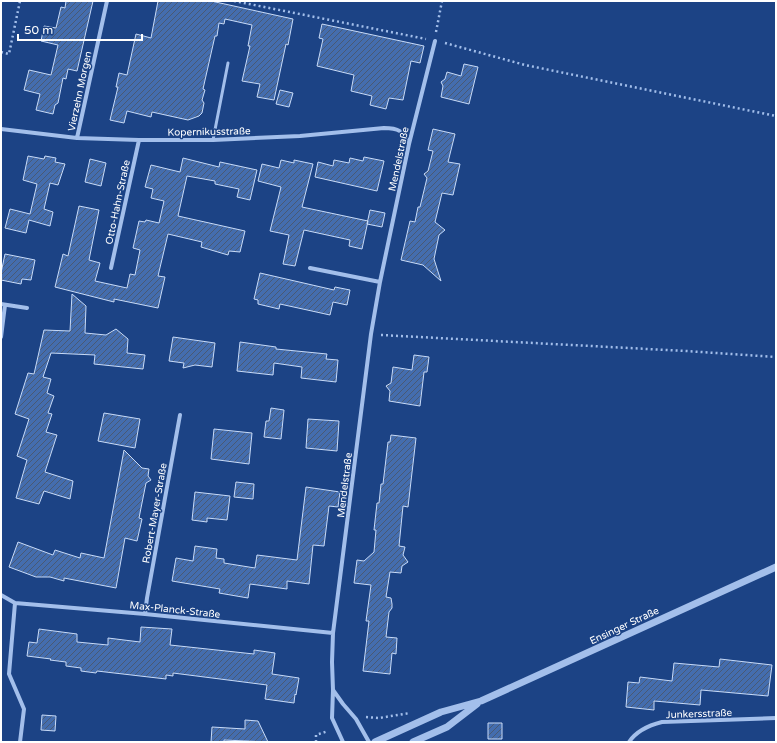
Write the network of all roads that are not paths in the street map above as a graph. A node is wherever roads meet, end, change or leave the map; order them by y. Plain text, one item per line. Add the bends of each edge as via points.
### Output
1 (107, 1) edge
2 (435, 41) road end
3 (228, 62) dead end
4 (1, 129) edge
5 (77, 138) junction
6 (139, 140) junction
7 (213, 140) junction
8 (409, 144) junction
9 (111, 268) dead end
10 (310, 268) dead end
11 (380, 282) junction
12 (3, 305) edge
13 (27, 308) dead end
14 (1, 337) edge
15 (180, 415) dead end
16 (776, 567) edge
17 (1, 595) edge
18 (14, 603) junction
19 (145, 614) junction
20 (333, 633) junction
21 (333, 690) junction
22 (481, 701) junction
23 (776, 718) edge
24 (20, 742) edge
25 (342, 742) edge
26 (369, 742) edge
27 (375, 742) edge
28 (413, 742) edge
29 (629, 742) edge

1 - 5 street, Vierzehn Morgen
2 - 8 street, Mendelstraße
3 - 7 lane
4 - 5 street, Kopernikusstraße
5 - 6 street, Kopernikusstraße
6 - 7 street, Kopernikusstraße
6 - 9 street, Otto-Hahn-Straße
7 - 8 street, Kopernikusstraße via 394,128 406,136
8 - 11 street, Mendelstraße
10 - 11 street
11 - 20 street, Mendelstraße via 371,334
12 - 13 street
12 - 14 street
15 - 19 street, Robert-Mayer-Straße
16 - 22 street, Ensinger Straße
17 - 18 street
18 - 19 street, Max-Planck-Straße
18 - 24 street via 9,674 24,709
19 - 20 street, Max-Planck-Straße
20 - 21 street, Mendelstraße
21 - 25 street, Mendelstraße via 332,718
21 - 26 street via 356,718
22 - 27 street, Ensinger Straße via 441,712
22 - 28 street, Ensinger Straße via 447,727
23 - 29 street, Junkersstraße via 662,722 646,727

